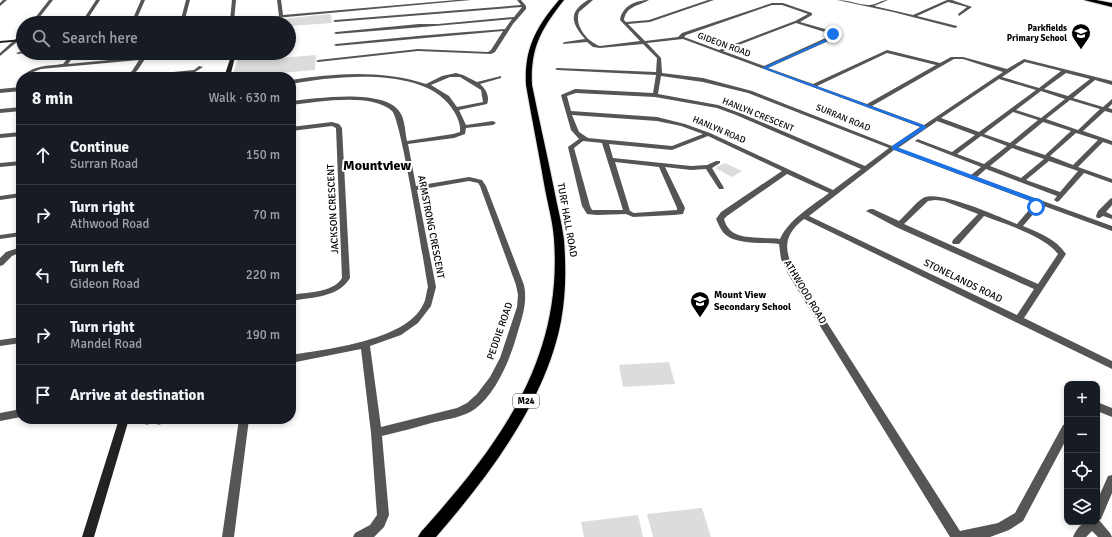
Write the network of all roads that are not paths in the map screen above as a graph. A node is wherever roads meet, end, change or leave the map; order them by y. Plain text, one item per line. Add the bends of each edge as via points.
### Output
1 (5, 0) edge
2 (51, 0) edge
3 (98, 0) edge
4 (143, 0) edge
5 (188, 0) edge
6 (234, 0) edge
7 (280, 0) edge
8 (469, 0) edge
9 (519, 0) edge
10 (562, 0) edge
11 (591, 0) edge
12 (647, 0) edge
13 (712, 0) edge
14 (839, 0) edge
15 (886, 0) edge
16 (984, 0) edge
17 (989, 0) edge
18 (1087, 0) edge
19 (1098, 0) edge
20 (949, 1) edge
21 (423, 2) edge
22 (1112, 4) edge
23 (0, 5) edge
24 (524, 6) junction
25 (871, 6) junction
26 (335, 12) junction
27 (958, 15) dead end
28 (38, 16) edge
29 (88, 16) edge
30 (135, 16) edge
31 (184, 16) edge
32 (232, 16) edge
33 (281, 16) edge
34 (292, 16) edge
35 (914, 16) junction
36 (514, 18) junction
37 (336, 21) junction
38 (796, 22) junction
39 (625, 24) junction
40 (955, 27) dead end
41 (506, 30) junction
42 (336, 33) junction
43 (680, 38) junction
44 (588, 40) junction
45 (16, 41) joint
46 (0, 42) edge
47 (645, 42) junction
48 (564, 43) dead end
49 (336, 45) junction
50 (719, 51) junction
51 (0, 55) edge
52 (337, 59) junction
53 (69, 60) edge
54 (125, 60) edge
55 (142, 60) edge
56 (232, 60) edge
57 (318, 61) dead end
58 (107, 62) joint
59 (940, 65) junction
60 (64, 66) junction
61 (764, 68) junction
62 (557, 69) dead end
63 (1007, 71) junction
64 (1065, 71) junction
65 (31, 72) edge
66 (134, 72) edge
67 (228, 72) edge
68 (659, 74) junction
69 (498, 78) dead end
70 (998, 78) junction
71 (1094, 78) junction
72 (296, 81) edge
73 (1112, 83) edge
74 (476, 84) junction
75 (427, 85) junction
76 (813, 86) junction
77 (16, 88) edge
78 (14, 90) joint
79 (1039, 90) junction
80 (0, 91) edge
81 (655, 95) junction
82 (1069, 99) junction
83 (1112, 101) edge
84 (296, 103) edge
85 (868, 106) junction
86 (16, 109) edge
87 (457, 109) junction
88 (1104, 109) junction
89 (1012, 110) junction
90 (0, 111) edge
91 (1112, 111) edge
92 (569, 113) junction
93 (937, 119) junction
94 (1042, 120) junction
95 (493, 123) dead end
96 (464, 126) junction
97 (924, 127) junction
98 (296, 128) edge
99 (1077, 131) junction
100 (16, 134) edge
101 (708, 134) junction
102 (980, 134) junction
103 (0, 136) edge
104 (582, 139) junction
105 (918, 140) dead end
106 (1102, 140) junction
107 (605, 142) junction
108 (405, 143) junction
109 (1112, 143) edge
110 (1012, 145) junction
111 (893, 148) junction
112 (953, 154) junction
113 (1047, 158) junction
114 (611, 160) junction
115 (718, 162) dead end
116 (16, 163) edge
117 (661, 164) junction
118 (0, 165) edge
119 (986, 166) junction
120 (708, 167) junction
121 (1074, 167) junction
122 (865, 169) junction
123 (1083, 170) junction
124 (787, 171) junction
125 (972, 177) junction
126 (1111, 179) edge
127 (1022, 180) junction
128 (414, 188) junction
129 (721, 188) dead end
130 (834, 193) junction
131 (16, 196) edge
132 (0, 198) edge
133 (1112, 200) edge
134 (1040, 202) junction
135 (870, 211) dead end
136 (627, 212) junction
137 (982, 214) junction
138 (804, 216) junction
139 (1112, 217) edge
140 (899, 225) junction
141 (1018, 227) junction
142 (1112, 229) edge
143 (16, 235) edge
144 (0, 237) edge
145 (783, 242) junction
146 (956, 242) dead end
147 (16, 251) edge
148 (0, 262) edge
149 (1040, 288) junction
150 (296, 297) edge
151 (1018, 320) junction
152 (16, 341) edge
153 (0, 343) edge
154 (365, 345) junction
155 (296, 359) edge
156 (1112, 365) edge
157 (1100, 407) edge
158 (1112, 413) edge
159 (16, 414) edge
160 (0, 417) edge
161 (122, 424) edge
162 (243, 424) edge
163 (376, 433) junction
164 (1064, 434) edge
165 (1112, 480) edge
166 (1100, 508) edge
167 (1090, 525) edge
168 (1098, 525) edge
169 (88, 537) edge
170 (228, 537) edge
171 (359, 537) edge
172 (426, 537) edge
173 (957, 537) edge
174 (1079, 537) edge
175 (1106, 537) edge

1 - 23 street
2 - 28 street
3 - 29 street
4 - 30 street
5 - 31 street
6 - 32 street
7 - 33 street
8 - 21 street
9 - 24 street
10 - 172 main road, TURF HALL ROAD / M24 via 540,28 533,43 528,67 529,85 562,260 561,295 556,322 540,371 512,425 469,488
11 - 44 street via 577,10 575,15 577,28
12 - 39 street via 625,10 622,20
13 - 39 street via 649,20
14 - 25 street
15 - 25 street
16 - 17 street
18 - 22 highway
19 - 22 highway
20 - 27 street via 970,7
20 - 35 street
21 - 26 street
24 - 36 street
24 - 37 street
25 - 35 street
26 - 34 street
26 - 37 street
35 - 40 street
36 - 41 street
36 - 42 street
37 - 42 street
38 - 43 street via 811,14 782,4 772,4 684,34
38 - 50 street
38 - 61 street via 828,32 834,37
39 - 47 street
41 - 49 street
41 - 52 street via 493,51 486,53 418,50
42 - 49 street
43 - 47 street, GIDEON ROAD
43 - 50 street, GIDEON ROAD
44 - 47 street, GIDEON ROAD via 600,47
44 - 48 street
45 - 46 street
45 - 51 street
47 - 68 street via 659,58
49 - 52 street
50 - 61 street, GIDEON ROAD
52 - 57 street
53 - 60 street
54 - 58 street
55 - 66 street
56 - 67 street
58 - 60 street
59 - 63 street via 953,58 960,58
59 - 76 street via 887,51
59 - 85 street
60 - 65 street
61 - 76 street, GIDEON ROAD
62 - 68 street, SURRAN ROAD
63 - 64 street via 1024,60
63 - 70 street
64 - 71 street
64 - 79 street
68 - 81 street
68 - 111 street, SURRAN ROAD via 703,80 750,92
69 - 74 street
70 - 79 street
70 - 93 street
71 - 73 street
71 - 82 street
72 - 75 street via 369,75 397,77
74 - 75 street via 454,74
74 - 87 street via 483,89 485,102
75 - 87 street via 446,97
76 - 85 street, GIDEON ROAD
77 - 78 street
78 - 80 street
79 - 82 street
79 - 89 street
81 - 92 street, HANLYN CRESCENT via 575,91 564,95
81 - 122 street, HANLYN CRESCENT via 690,100 738,114
82 - 88 street
82 - 94 street
83 - 88 street
84 - 108 street, ARMSTRONG CRESCENT via 352,98 383,103 394,109 399,117
85 - 97 street, GIDEON ROAD
86 - 90 street
87 - 96 street
88 - 91 street
88 - 99 street
89 - 94 street
89 - 102 street
92 - 101 street, HANLYN ROAD via 657,119 683,124
92 - 104 street via 574,132
93 - 97 street
93 - 102 street
94 - 99 street
94 - 110 street
95 - 96 street
96 - 108 street via 463,133 457,136
97 - 111 street
98 - 150 street, JACKSON CRESCENT via 332,124 339,128 346,278 342,285 332,290
99 - 106 street
99 - 113 street
100 - 103 street
101 - 107 street via 672,148
101 - 124 street, HANLYN ROAD
102 - 110 street
102 - 112 street
104 - 107 street
104 - 136 street via 571,147 586,206 590,212
105 - 112 street
106 - 109 street
106 - 121 street
107 - 114 street
108 - 128 street, ARMSTRONG CRESCENT
110 - 113 street
110 - 119 street
111 - 122 street
111 - 125 street, SURRAN ROAD
112 - 119 street
113 - 121 street
113 - 127 street
114 - 117 street
114 - 136 street
115 - 120 street
116 - 118 street
117 - 120 street via 691,168
117 - 136 street via 681,208 680,212 633,215
119 - 125 street
119 - 127 street
120 - 129 street
121 - 123 street
122 - 130 street
123 - 126 street
123 - 127 street via 1059,198
124 - 130 street, HANLYN ROAD
124 - 145 street via 720,219 732,236
125 - 134 street, SURRAN ROAD
128 - 154 street, ARMSTRONG CRESCENT via 432,293 426,308 414,321 391,336
128 - 163 street, PEDDIE ROAD via 469,179 480,181 520,285 521,307 505,358 493,380 475,402 459,412
130 - 138 street
131 - 132 street
133 - 139 street via 1100,214
134 - 141 street
134 - 142 street, SURRAN ROAD
135 - 140 street
137 - 140 street via 945,199 930,198
137 - 141 street
137 - 146 street
138 - 145 street via 787,232
138 - 151 street, STONELANDS ROAD
140 - 149 street
141 - 149 street via 1044,238 1062,254
143 - 144 street
145 - 173 street, ATHWOOD ROAD via 783,254 792,274
147 - 148 street
149 - 151 street
151 - 156 street, STONELANDS ROAD
152 - 153 street
154 - 155 street, ARMSTRONG CRESCENT
154 - 163 street
157 - 158 street
159 - 160 street
161 - 169 street
162 - 170 street
163 - 171 street via 383,515 379,526
164 - 173 street via 1019,517 997,530
165 - 166 street
167 - 174 street
168 - 175 street

